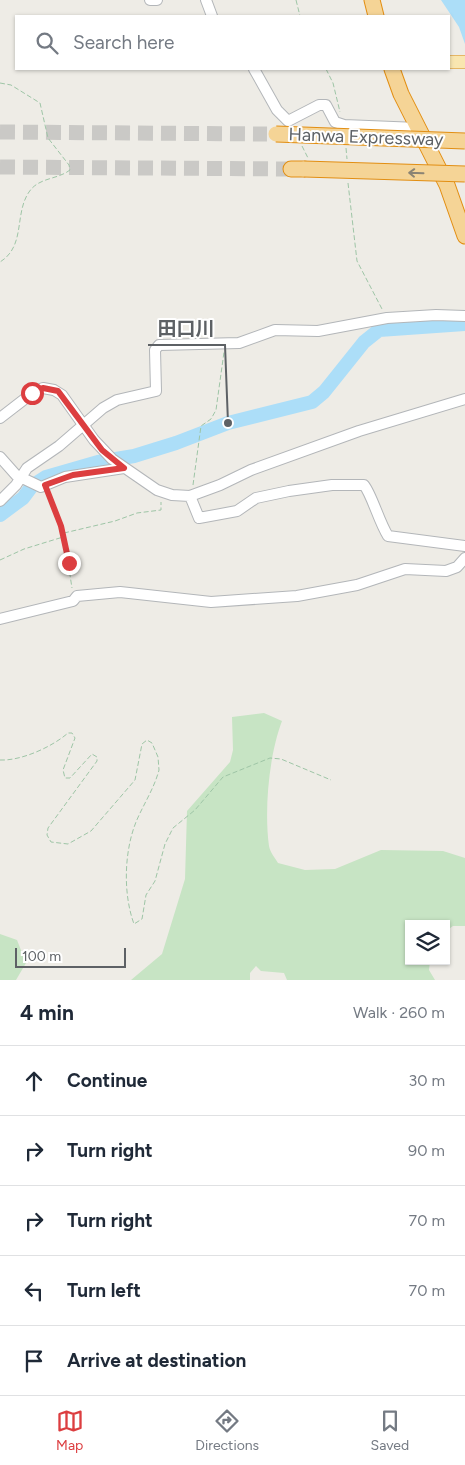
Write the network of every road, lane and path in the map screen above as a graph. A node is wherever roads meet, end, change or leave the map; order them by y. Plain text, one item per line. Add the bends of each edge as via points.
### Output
1 (150, 0) edge
2 (157, 0) edge
3 (206, 0) edge
4 (296, 0) edge
5 (372, 0) edge
6 (212, 15) edge
7 (300, 15) edge
8 (376, 15) edge
9 (450, 62) edge
10 (465, 62) edge
11 (255, 70) edge
12 (326, 70) edge
13 (392, 70) edge
14 (0, 83) edge
15 (344, 125) junction
16 (418, 128) junction
17 (271, 134) tunnel mouth
18 (465, 141) edge
19 (347, 160) dead end
20 (297, 169) tunnel mouth
21 (465, 174) edge
22 (348, 179) dead end
23 (465, 236) edge
24 (0, 262) edge
25 (465, 316) edge
26 (388, 318) junction
27 (225, 343) junction
28 (465, 399) edge
29 (0, 418) edge
30 (83, 425) junction
31 (0, 457) edge
32 (120, 466) junction
33 (24, 478) junction
34 (42, 486) junction
35 (163, 492) junction
36 (191, 496) junction
37 (0, 501) edge
38 (63, 533) junction
39 (64, 537) junction
40 (465, 546) edge
41 (465, 558) edge
42 (0, 560) edge
43 (73, 601) junction
44 (0, 619) edge
45 (0, 760) edge
46 (331, 780) dead end

1 - 2 street
3 - 6 street
4 - 7 path
5 - 8 highway
9 - 10 main road
11 - 15 street via 276,110 288,121 326,105 335,122
12 - 15 path
13 - 16 highway
14 - 24 path via 40,103 48,138 70,170 64,175 38,182 30,191 24,200 17,243 11,254
15 - 16 street
15 - 19 path
16 - 23 highway via 447,186
17 - 18 highway, Hanwa Expressway, bridge
21 -> 20 highway, Hanwa Expressway, bridge
22 - 26 path via 357,261
25 - 26 street
26 - 27 street via 318,331 275,330 239,343
27 - 30 street via 157,346 156,391 117,400
27 - 36 path via 216,410 202,426
28 - 36 street via 359,430
29 - 30 street via 35,391 47,388 62,395
30 - 32 street via 102,450
30 - 33 street via 28,468
31 - 33 street via 10,470
32 - 34 street via 73,475
32 - 35 street
33 - 34 street
33 - 37 street
34 - 38 path
35 - 36 street
35 - 38 path via 162,510 137,513
36 - 40 street via 199,518 237,511 256,498 289,490 364,485 378,521 388,536
38 - 39 path
39 - 42 path
39 - 43 path
41 - 43 street via 457,567 446,571 405,569 357,585 297,596 211,602 120,592 77,596
43 - 44 street
45 - 46 path via 19,758 60,740 68,732 75,738 63,770 65,778 70,778 92,754 97,757 48,828 51,842 68,844 91,831 135,780 142,744 147,740 152,743 159,770 130,839 127,860 129,912 134,924 142,919 146,895 155,881 173,828 195,810 222,777 270,758 288,761

